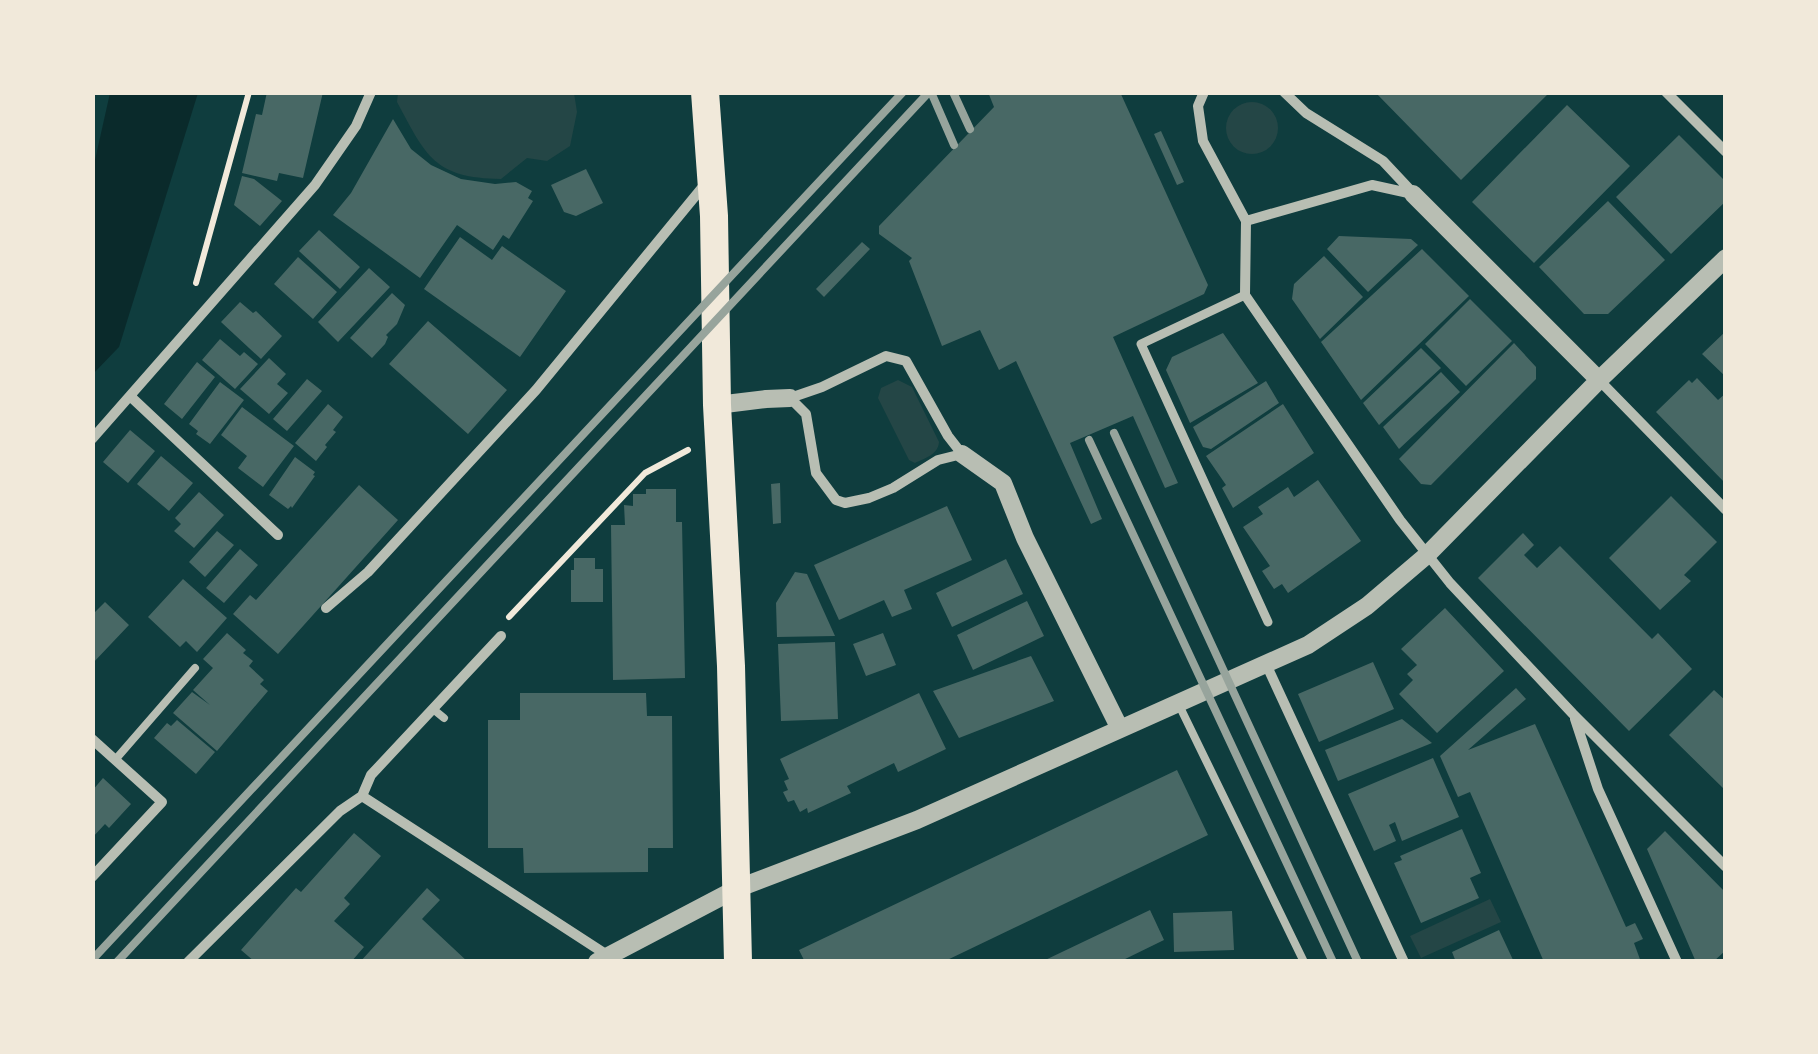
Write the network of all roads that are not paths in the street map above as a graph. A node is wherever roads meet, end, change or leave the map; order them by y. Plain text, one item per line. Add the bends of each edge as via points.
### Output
1 (371, 92) edge
2 (705, 92) edge
3 (1204, 92) edge
4 (1284, 92) edge
5 (1666, 92) edge
6 (1726, 152) edge
7 (710, 179) junction
8 (1413, 194) junction
9 (1246, 221) junction
10 (1726, 258) edge
11 (1244, 294) junction
12 (1599, 380) junction
13 (130, 396) junction
14 (790, 398) junction
15 (717, 405) junction
16 (92, 439) edge
17 (962, 454) junction
18 (1726, 510) edge
19 (278, 534) dead end
20 (1427, 555) junction
21 (326, 608) dead end
22 (1268, 622) dead end
23 (501, 636) road end
24 (1266, 664) junction
25 (195, 668) dead end
26 (1178, 703) junction
27 (433, 709) junction
28 (1573, 714) junction
29 (444, 718) dead end
30 (1120, 729) junction
31 (92, 739) edge
32 (116, 760) junction
33 (362, 796) junction
34 (474, 852) dead end
35 (466, 865) junction
36 (1726, 868) edge
37 (92, 878) edge
38 (736, 889) junction
39 (602, 958) edge
40 (188, 962) edge
41 (738, 962) edge
42 (1304, 962) edge
43 (1404, 962) edge
44 (1677, 962) edge

1 - 13 street via 315,184
2 - 7 highway
3 - 9 street via 1198,106 1203,142
4 - 8 street via 1383,161
5 - 6 street
7 - 15 highway
7 - 21 street via 536,390 368,572
8 - 9 street via 1372,185
8 - 12 street
9 - 11 street
10 - 12 street
11 - 20 street
11 - 22 street via 1140,344
12 - 18 street
12 - 20 street
13 - 16 street
13 - 19 street
14 - 15 street
14 - 17 street via 886,356 906,361
14 - 17 street via 806,414 816,473 845,503
15 - 38 highway
17 - 30 street via 1003,483
20 - 24 street via 1367,606
20 - 28 street
23 - 27 street
24 - 26 street
24 - 43 street
25 - 32 lane
26 - 30 street
26 - 42 lane
27 - 29 lane
27 - 33 street via 371,775
28 - 36 street
28 - 44 street via 1598,789
30 - 38 street via 917,820
31 - 32 street
32 - 37 street via 162,802
33 - 35 street
33 - 40 street
34 - 35 lane
35 - 39 street
38 - 39 street
38 - 41 highway

